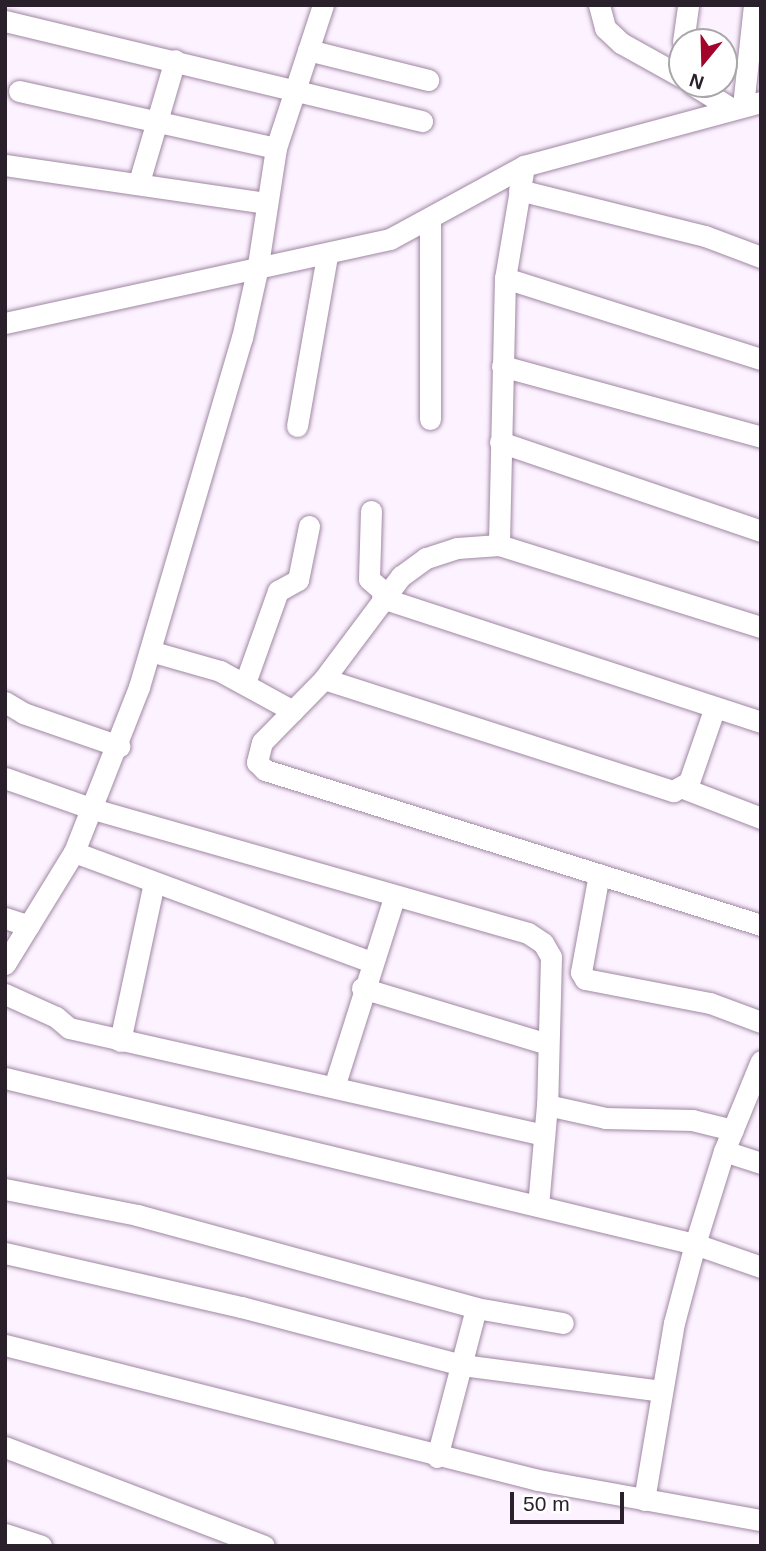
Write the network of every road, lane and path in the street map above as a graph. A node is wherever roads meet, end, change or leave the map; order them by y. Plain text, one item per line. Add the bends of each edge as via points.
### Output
1 (599, 5) edge
2 (688, 5) edge
3 (754, 5) edge
4 (318, 6) edge
5 (5, 21) edge
6 (685, 28) edge
7 (308, 50) junction
8 (175, 60) junction
9 (668, 70) edge
10 (428, 80) dead end
11 (296, 88) junction
12 (19, 91) dead end
13 (727, 98) edge
14 (745, 106) edge
15 (422, 121) dead end
16 (156, 124) junction
17 (276, 148) junction
18 (5, 165) edge
19 (524, 166) junction
20 (139, 182) junction
21 (519, 190) junction
22 (265, 203) junction
23 (430, 220) junction
24 (327, 255) junction
25 (761, 257) edge
26 (257, 271) junction
27 (505, 278) junction
28 (5, 323) edge
29 (761, 359) edge
30 (502, 366) junction
31 (430, 419) dead end
32 (297, 426) dead end
33 (761, 437) edge
34 (500, 442) junction
35 (371, 511) dead end
36 (309, 526) dead end
37 (760, 530) edge
38 (499, 545) junction
39 (384, 596) junction
40 (761, 627) edge
41 (150, 651) junction
42 (324, 679) junction
43 (246, 683) junction
44 (5, 702) edge
45 (715, 707) junction
46 (293, 711) junction
47 (761, 722) edge
48 (119, 746) junction
49 (5, 778) edge
50 (683, 789) junction
51 (93, 810) junction
52 (761, 818) edge
53 (74, 852) junction
54 (599, 874) junction
55 (154, 883) junction
56 (394, 898) junction
57 (5, 918) edge
58 (761, 925) edge
59 (29, 926) junction
60 (370, 962) junction
61 (5, 964) edge
62 (362, 988) junction
63 (5, 994) edge
64 (761, 1022) edge
65 (120, 1041) junction
66 (548, 1044) junction
67 (761, 1061) edge
68 (5, 1078) edge
69 (334, 1087) junction
70 (547, 1105) junction
71 (733, 1130) junction
72 (544, 1135) junction
73 (724, 1151) junction
74 (761, 1163) edge
75 (5, 1189) edge
76 (538, 1206) junction
77 (695, 1244) junction
78 (5, 1253) edge
79 (761, 1267) edge
80 (476, 1308) junction
81 (563, 1323) dead end
82 (5, 1345) edge
83 (462, 1365) junction
84 (660, 1391) junction
85 (5, 1447) edge
86 (437, 1457) junction
87 (644, 1500) junction
88 (761, 1520) edge
89 (5, 1534) edge
90 (41, 1546) edge
91 (264, 1546) edge

1 - 9 street via 605,28 621,43
2 - 6 street
3 - 14 street
4 - 7 street
5 - 8 street
7 - 10 street
7 - 11 street
8 - 11 street
8 - 16 street
11 - 15 street
11 - 17 street
12 - 16 street
13 - 14 street
14 - 19 street
16 - 17 street
16 - 20 street
17 - 22 street
18 - 20 street
19 - 21 street
19 - 23 street via 477,188
20 - 22 street
21 - 25 street via 692,232
21 - 27 street
22 - 26 street
23 - 24 street via 390,239
23 - 31 street
24 - 26 street
24 - 32 street
26 - 28 street
26 - 41 street
27 - 29 street
27 - 30 street
30 - 33 street
30 - 34 street
34 - 37 street
34 - 38 street
35 - 39 street via 369,579
36 - 43 street via 298,580 278,591
38 - 39 street via 457,548 426,558
38 - 40 street
39 - 42 street
39 - 45 street
41 - 43 street
41 - 48 street
42 - 46 street
42 - 50 street via 673,791
43 - 46 street
44 - 48 street via 23,713
45 - 47 street
45 - 50 street
46 - 54 street via 262,742 257,762 265,770
48 - 51 street
49 - 51 street
50 - 52 street
51 - 53 street
51 - 56 street
53 - 55 street
53 - 59 street
54 - 58 street
54 - 64 street via 581,972 585,979 710,1003
55 - 60 street
55 - 65 street
56 - 60 street
56 - 66 street via 528,933 543,943 551,957
57 - 59 street
59 - 61 street
60 - 62 street
62 - 66 street
62 - 69 street
63 - 65 street via 56,1017 69,1028
65 - 69 street
66 - 70 street
67 - 71 street
68 - 76 street
69 - 72 street
70 - 71 street via 605,1118 692,1120
70 - 72 street
71 - 73 street
72 - 76 street
73 - 74 street
73 - 77 street
75 - 80 street via 137,1215
76 - 77 street
77 - 79 street
77 - 84 street
78 - 83 street via 241,1307
80 - 81 street
80 - 83 street
82 - 86 street via 245,1403
83 - 84 street
83 - 86 street
84 - 87 street
85 - 91 street
86 - 87 street
87 - 88 street
89 - 90 street

